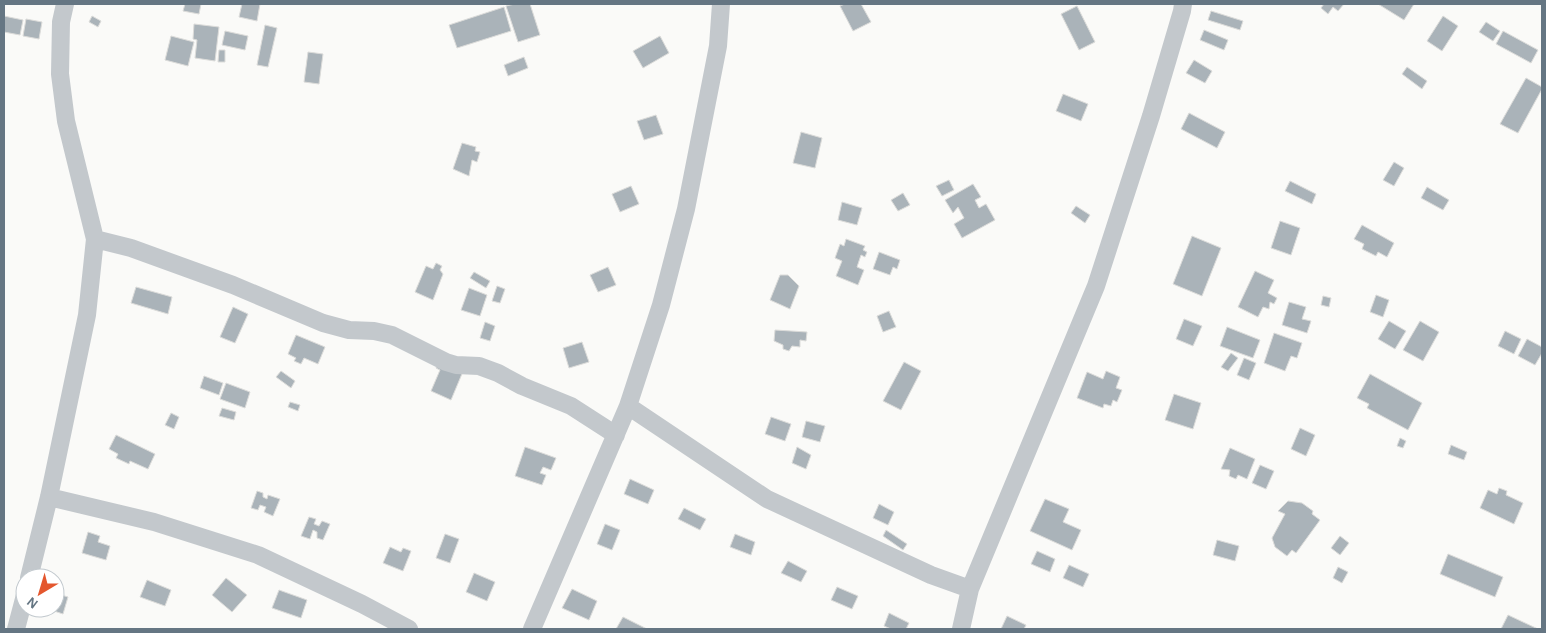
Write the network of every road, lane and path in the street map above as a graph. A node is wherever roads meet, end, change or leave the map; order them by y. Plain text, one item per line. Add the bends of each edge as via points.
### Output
1 (65, 4) edge
2 (721, 4) edge
3 (1183, 4) edge
4 (95, 239) junction
5 (628, 406) junction
6 (616, 435) junction
7 (49, 497) junction
8 (31, 568) edge
9 (970, 589) junction
10 (409, 629) edge
11 (532, 629) edge
12 (961, 629) edge

1 - 4 street via 61,22 60,74 66,120
2 - 5 street via 718,46 686,209 661,305
3 - 9 street via 1096,286
4 - 6 street via 131,248 233,285 323,323 392,335 446,362 498,372 570,406
4 - 7 street via 88,315
5 - 6 street
5 - 9 street via 767,499 931,575
6 - 11 street
7 - 8 street
7 - 10 street via 154,522 258,555
9 - 12 street

